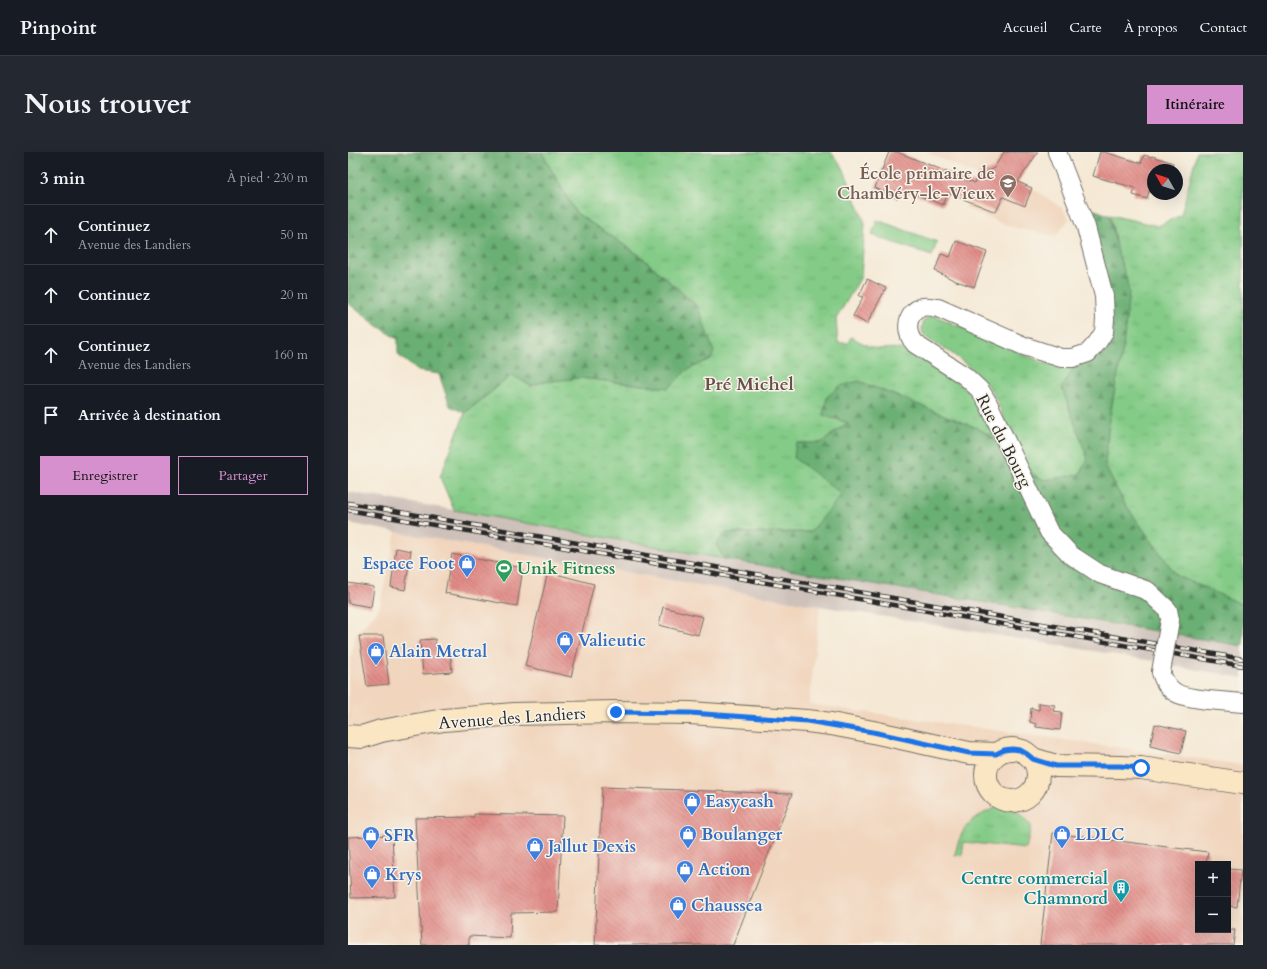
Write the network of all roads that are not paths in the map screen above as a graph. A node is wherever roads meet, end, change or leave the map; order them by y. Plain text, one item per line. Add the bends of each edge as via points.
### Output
1 (1057, 152) edge
2 (1243, 703) edge
3 (353, 740) edge
4 (948, 748) junction
5 (996, 754) junction
6 (1033, 759) junction
7 (1097, 767) junction
8 (1243, 783) edge
9 (991, 789) junction
10 (1033, 790) junction

1 - 2 street, Rue du Bourg, bridge via 1086,227 1104,296 1106,319 1104,332 1097,343 1088,353 1073,358 1060,358 1024,346 929,306 922,307 911,316 908,323 910,339 965,376 980,390 1049,532 1071,555 1100,574 1148,592 1168,610 1170,620 1161,672 1167,686 1186,697
3 - 4 main road, Avenue des Landiers via 381,731 444,720 514,714 616,712 690,713 807,721
4 - 5 main road, Avenue des Landiers via 969,753
4 - 9 main road
5 - 6 main road via 1004,750 1020,750
5 - 9 main road via 987,771 987,781
6 - 7 main road via 1056,766
6 - 10 main road via 1038,775
7 - 8 main road via 1141,768
7 - 10 main road via 1058,777
9 - 10 main road via 1003,799 1010,800 1027,796

